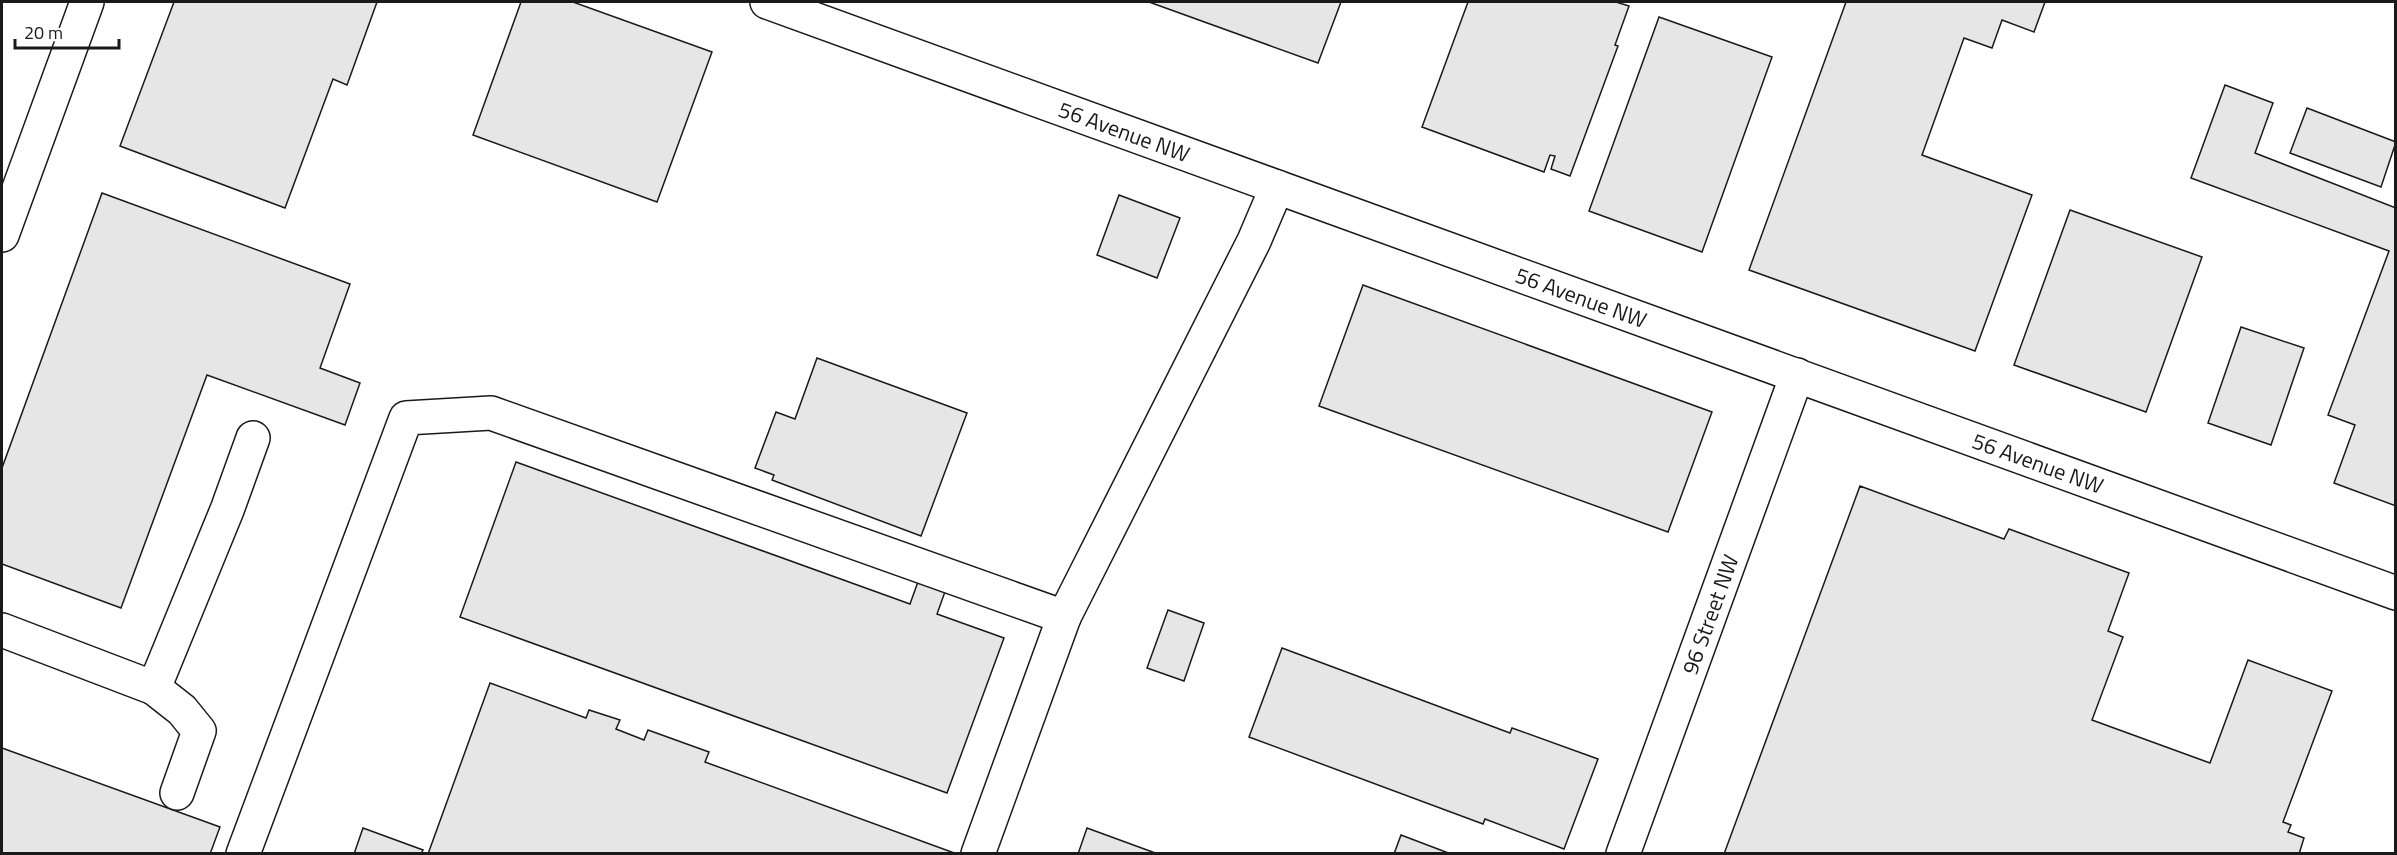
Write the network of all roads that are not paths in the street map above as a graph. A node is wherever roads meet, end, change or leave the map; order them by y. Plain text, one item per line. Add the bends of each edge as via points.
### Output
1 (87, 2) edge
2 (767, 2) edge
3 (1277, 187) junction
4 (2, 234) edge
5 (1797, 375) junction
6 (253, 438) dead end
7 (2396, 593) edge
8 (1064, 617) junction
9 (2, 630) edge
10 (154, 688) junction
11 (177, 794) dead end
12 (243, 854) edge
13 (978, 854) edge
14 (1623, 854) edge

1 - 4 street
2 - 3 street, 56 Avenue NW
3 - 5 street, 56 Avenue NW
3 - 8 street via 1254,241
5 - 7 street, 56 Avenue NW
5 - 14 street, 96 Street NW
6 - 10 street via 228,510
8 - 12 street via 491,413 406,418
8 - 13 street
9 - 10 street
10 - 11 street via 182,710 199,731

